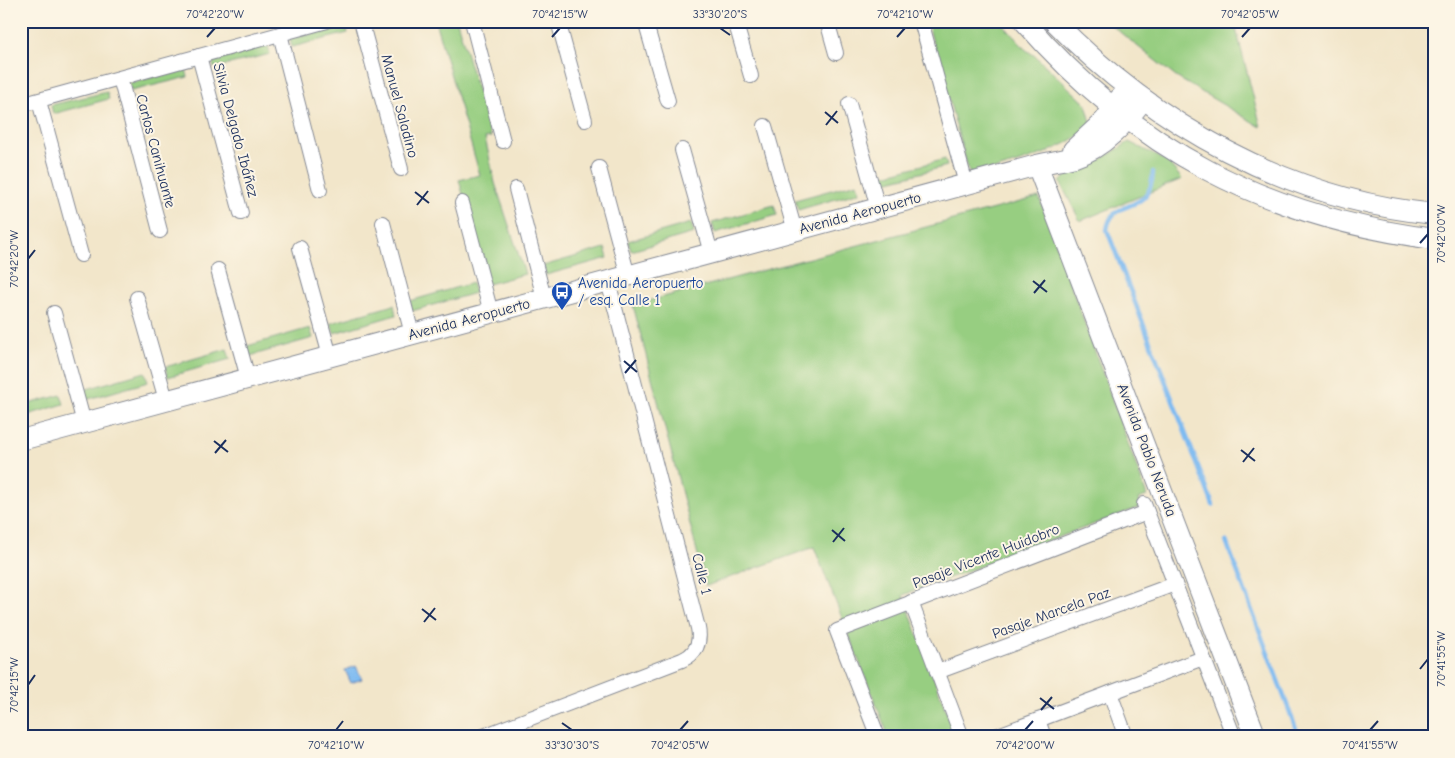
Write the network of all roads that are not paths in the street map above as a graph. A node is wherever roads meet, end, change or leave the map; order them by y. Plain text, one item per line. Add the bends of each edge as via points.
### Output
1 (327, 21) edge
2 (361, 21) edge
3 (472, 21) edge
4 (558, 21) edge
5 (645, 21) edge
6 (735, 21) edge
7 (827, 21) edge
8 (922, 21) edge
9 (1024, 21) edge
10 (1054, 21) edge
11 (280, 34) junction
12 (836, 53) dead end
13 (199, 56) junction
14 (750, 76) dead end
15 (120, 78) junction
16 (1127, 88) junction
17 (39, 100) junction
18 (1143, 100) junction
19 (668, 101) dead end
20 (850, 104) dead end
21 (21, 105) edge
22 (1120, 114) junction
23 (586, 120) dead end
24 (765, 126) dead end
25 (1150, 136) junction
26 (503, 141) dead end
27 (1104, 141) junction
28 (682, 150) dead end
29 (1062, 158) junction
30 (1037, 165) junction
31 (598, 168) dead end
32 (401, 170) dead end
33 (966, 184) junction
34 (516, 189) dead end
35 (320, 190) dead end
36 (462, 203) dead end
37 (878, 208) junction
38 (241, 213) dead end
39 (1434, 214) edge
40 (383, 223) dead end
41 (160, 231) dead end
42 (795, 231) junction
43 (1434, 239) edge
44 (300, 248) dead end
45 (712, 253) junction
46 (81, 255) dead end
47 (218, 270) dead end
48 (628, 276) junction
49 (608, 281) junction
50 (137, 298) dead end
51 (544, 298) junction
52 (54, 313) dead end
53 (491, 313) junction
54 (412, 334) junction
55 (330, 356) junction
56 (248, 378) junction
57 (166, 400) junction
58 (84, 422) junction
59 (21, 440) edge
60 (1145, 507) joint
61 (1175, 584) junction
62 (911, 602) junction
63 (1203, 658) junction
64 (938, 672) junction
65 (1110, 693) junction
66 (1038, 720) junction
67 (481, 737) edge
68 (878, 737) edge
69 (962, 737) edge
70 (993, 737) edge
71 (1044, 737) edge
72 (1126, 737) edge
73 (1234, 737) edge
74 (1256, 737) edge

1 - 11 street
2 - 32 street, Manuel Saladino
3 - 26 street
4 - 23 street
5 - 19 street
6 - 14 street
7 - 12 street
8 - 33 street
9 - 22 street via 1063,63
10 - 16 street
11 - 13 street
11 - 35 street
13 - 15 street
13 - 38 street, Silvia Delgado Ibáñez
15 - 17 street
15 - 41 street, Carlos Canihuante
16 - 18 street
16 - 22 street, Avenida Aeropuerto
17 - 21 street
17 - 46 street
18 - 22 street, Avenida Aeropuerto
18 - 39 street via 1221,148 1300,183 1359,202
20 - 37 street
22 - 25 street
22 - 27 street, Avenida Aeropuerto
22 - 29 street, Avenida Aeropuerto
24 - 42 street
25 - 27 street
25 - 43 street via 1209,172 1284,205 1347,224
27 - 29 street, Avenida Aeropuerto via 1084,153
28 - 45 street
29 - 30 street, Avenida Aeropuerto
30 - 33 street, Avenida Aeropuerto
30 - 74 street, Avenida Pablo Neruda
31 - 48 street
33 - 37 street, Avenida Aeropuerto
34 - 51 street
36 - 53 street
37 - 42 street, Avenida Aeropuerto
40 - 54 street
42 - 45 street, Avenida Aeropuerto
44 - 55 street
45 - 48 street, Avenida Aeropuerto
47 - 56 street
48 - 49 street, Avenida Aeropuerto
49 - 51 street, Avenida Aeropuerto
49 - 67 street, Calle 1 via 694,609 699,642 692,654 682,660
50 - 57 street
51 - 53 street, Avenida Aeropuerto
52 - 58 street
53 - 54 street, Avenida Aeropuerto
54 - 55 street, Avenida Aeropuerto
55 - 56 street, Avenida Aeropuerto
56 - 57 street, Avenida Aeropuerto
57 - 58 street, Avenida Aeropuerto
58 - 59 street, Avenida Aeropuerto
60 - 61 street, Avenida Pablo Neruda
60 - 62 street, Pasaje Vicente Huidobro
61 - 63 street, Avenida Pablo Neruda
61 - 64 street, Pasaje Marcela Paz
62 - 64 street
62 - 68 street, Pasaje Vicente Huidobro via 837,631
63 - 65 street
63 - 73 street, Avenida Pablo Neruda
64 - 69 street
65 - 66 street
65 - 72 street
66 - 70 street
66 - 71 street

